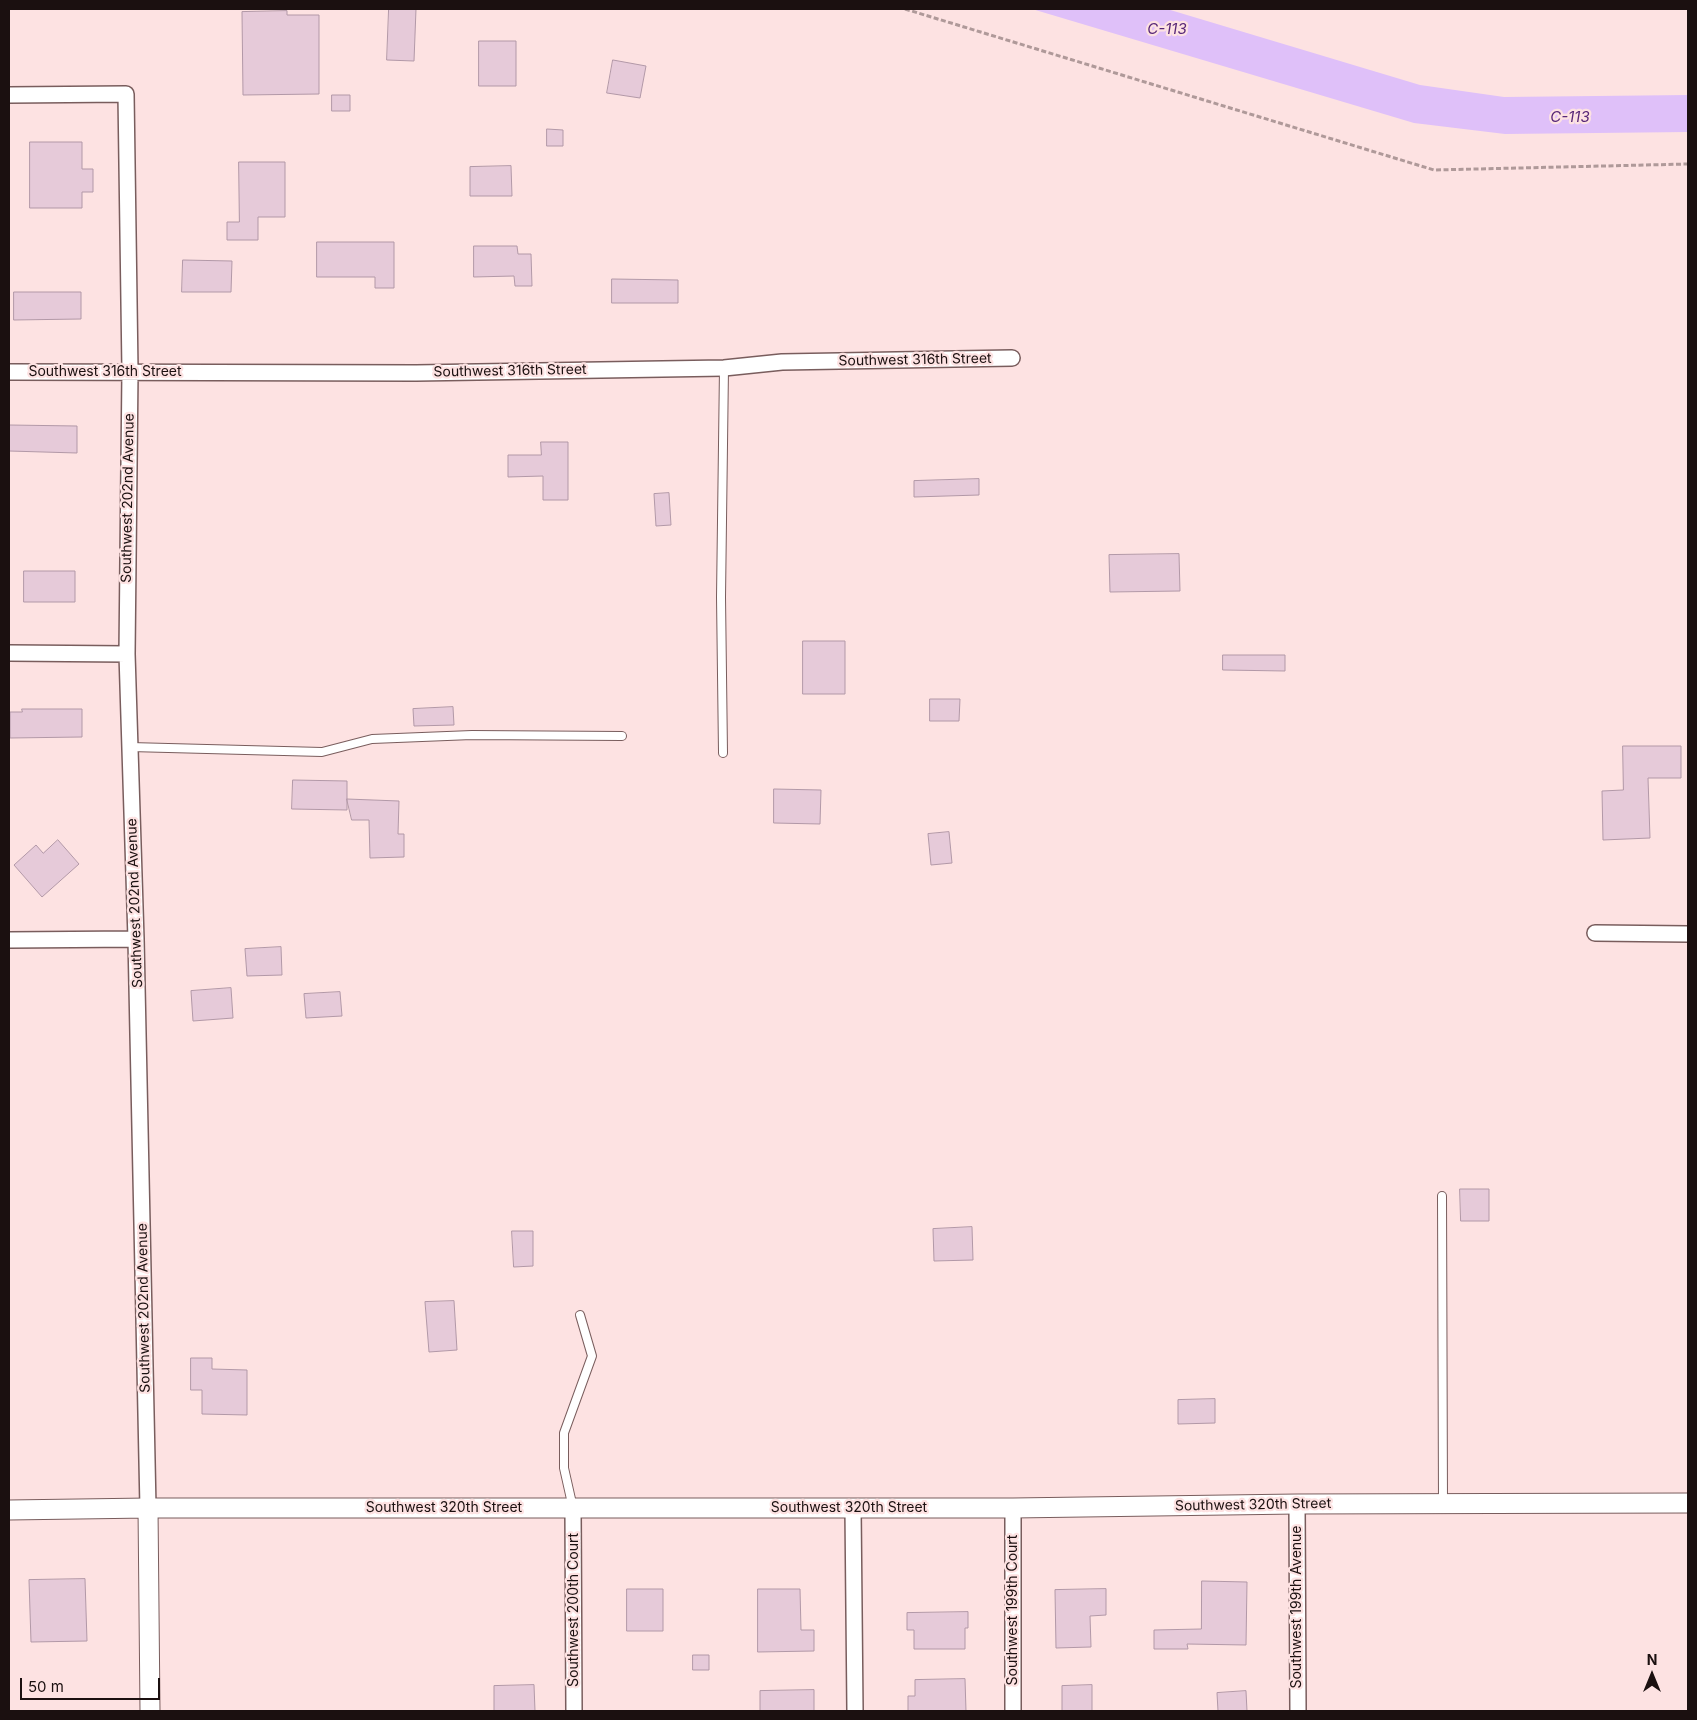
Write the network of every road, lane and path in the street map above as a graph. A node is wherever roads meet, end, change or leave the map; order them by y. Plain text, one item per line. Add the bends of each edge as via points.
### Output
1 (905, 9) edge
2 (9, 95) edge
3 (1688, 164) edge
4 (1012, 358) dead end
5 (724, 368) junction
6 (130, 371) junction
7 (9, 372) edge
8 (9, 653) edge
9 (127, 654) junction
10 (622, 736) dead end
11 (130, 747) junction
12 (723, 752) dead end
13 (1595, 933) dead end
14 (1688, 934) edge
15 (136, 939) junction
16 (9, 940) edge
17 (1442, 1196) dead end
18 (580, 1316) dead end
19 (1688, 1503) edge
20 (1297, 1504) junction
21 (1443, 1504) junction
22 (148, 1508) junction
23 (573, 1508) junction
24 (853, 1508) junction
25 (1013, 1508) junction
26 (9, 1510) edge
27 (150, 1711) edge
28 (574, 1711) edge
29 (855, 1711) edge
30 (1013, 1711) edge
31 (1298, 1711) edge

1 - 3 path via 1434,170
2 - 6 street, Southwest 202nd Avenue via 126,94
4 - 5 street, Southwest 316th Street via 782,362
5 - 6 street, Southwest 316th Street via 416,373
5 - 12 lane
6 - 7 street, Southwest 316th Street
6 - 9 street, Southwest 202nd Avenue
8 - 9 street
9 - 11 street, Southwest 202nd Avenue
10 - 11 lane via 472,735 372,739 322,752
11 - 15 street, Southwest 202nd Avenue
13 - 14 street
15 - 16 street
15 - 22 street, Southwest 202nd Avenue
17 - 21 lane
18 - 23 lane via 592,1356 564,1433 564,1468
19 - 21 street, Southwest 320th Street
20 - 21 street, Southwest 320th Street
20 - 25 street, Southwest 320th Street
20 - 31 street, Southwest 199th Avenue
22 - 23 street, Southwest 320th Street
22 - 26 street, Southwest 320th Street
22 - 27 street, Southwest 202nd Avenue
23 - 24 street, Southwest 320th Street
23 - 28 street, Southwest 200th Court
24 - 25 street, Southwest 320th Street
24 - 29 street
25 - 30 street, Southwest 199th Court

